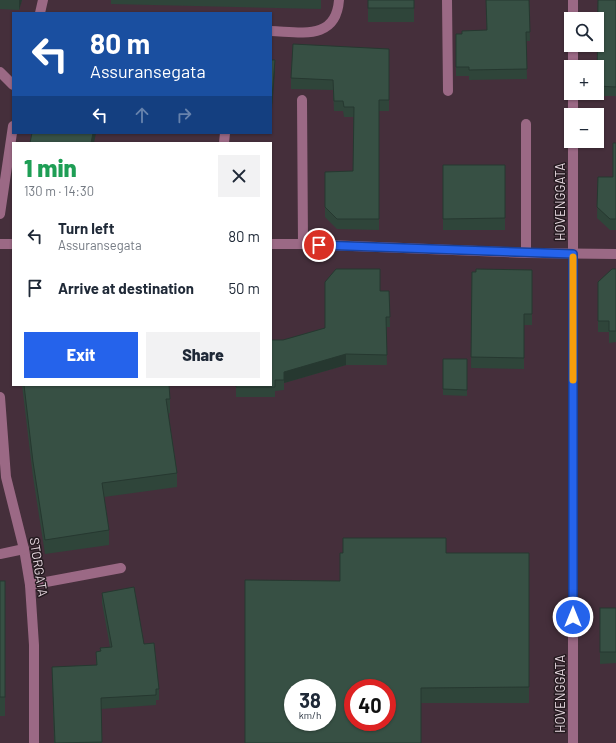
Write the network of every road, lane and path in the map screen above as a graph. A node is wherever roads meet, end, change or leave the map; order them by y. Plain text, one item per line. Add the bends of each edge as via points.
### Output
1 (43, 0) edge
2 (339, 0) edge
3 (448, 0) edge
4 (573, 0) edge
5 (43, 12) edge
6 (573, 12) edge
7 (272, 31) edge
8 (0, 72) edge
9 (12, 84) edge
10 (448, 91) dead end
11 (302, 100) dead end
12 (526, 124) dead end
13 (12, 133) edge
14 (573, 148) edge
15 (0, 214) edge
16 (0, 244) edge
17 (12, 244) edge
18 (272, 244) edge
19 (303, 244) junction
20 (526, 253) junction
21 (573, 254) junction
22 (616, 254) edge
23 (0, 397) edge
24 (24, 549) junction
25 (0, 554) edge
26 (121, 568) dead end
27 (30, 585) junction
28 (34, 743) edge
29 (573, 743) edge

1 - 5 street
2 - 7 street via 333,22 325,29 311,32
3 - 10 street
4 - 6 street
8 - 9 street
11 - 19 street
12 - 20 street
13 - 15 street
14 - 21 street, HOVENGGATA
16 - 17 street
18 - 19 street
19 - 20 street
20 - 21 street
21 - 22 street
21 - 29 street, HOVENGGATA
23 - 24 street, STORGATA via 6,477
24 - 25 street
24 - 27 street, STORGATA
26 - 27 street
27 - 28 street, STORGATA via 34,645

